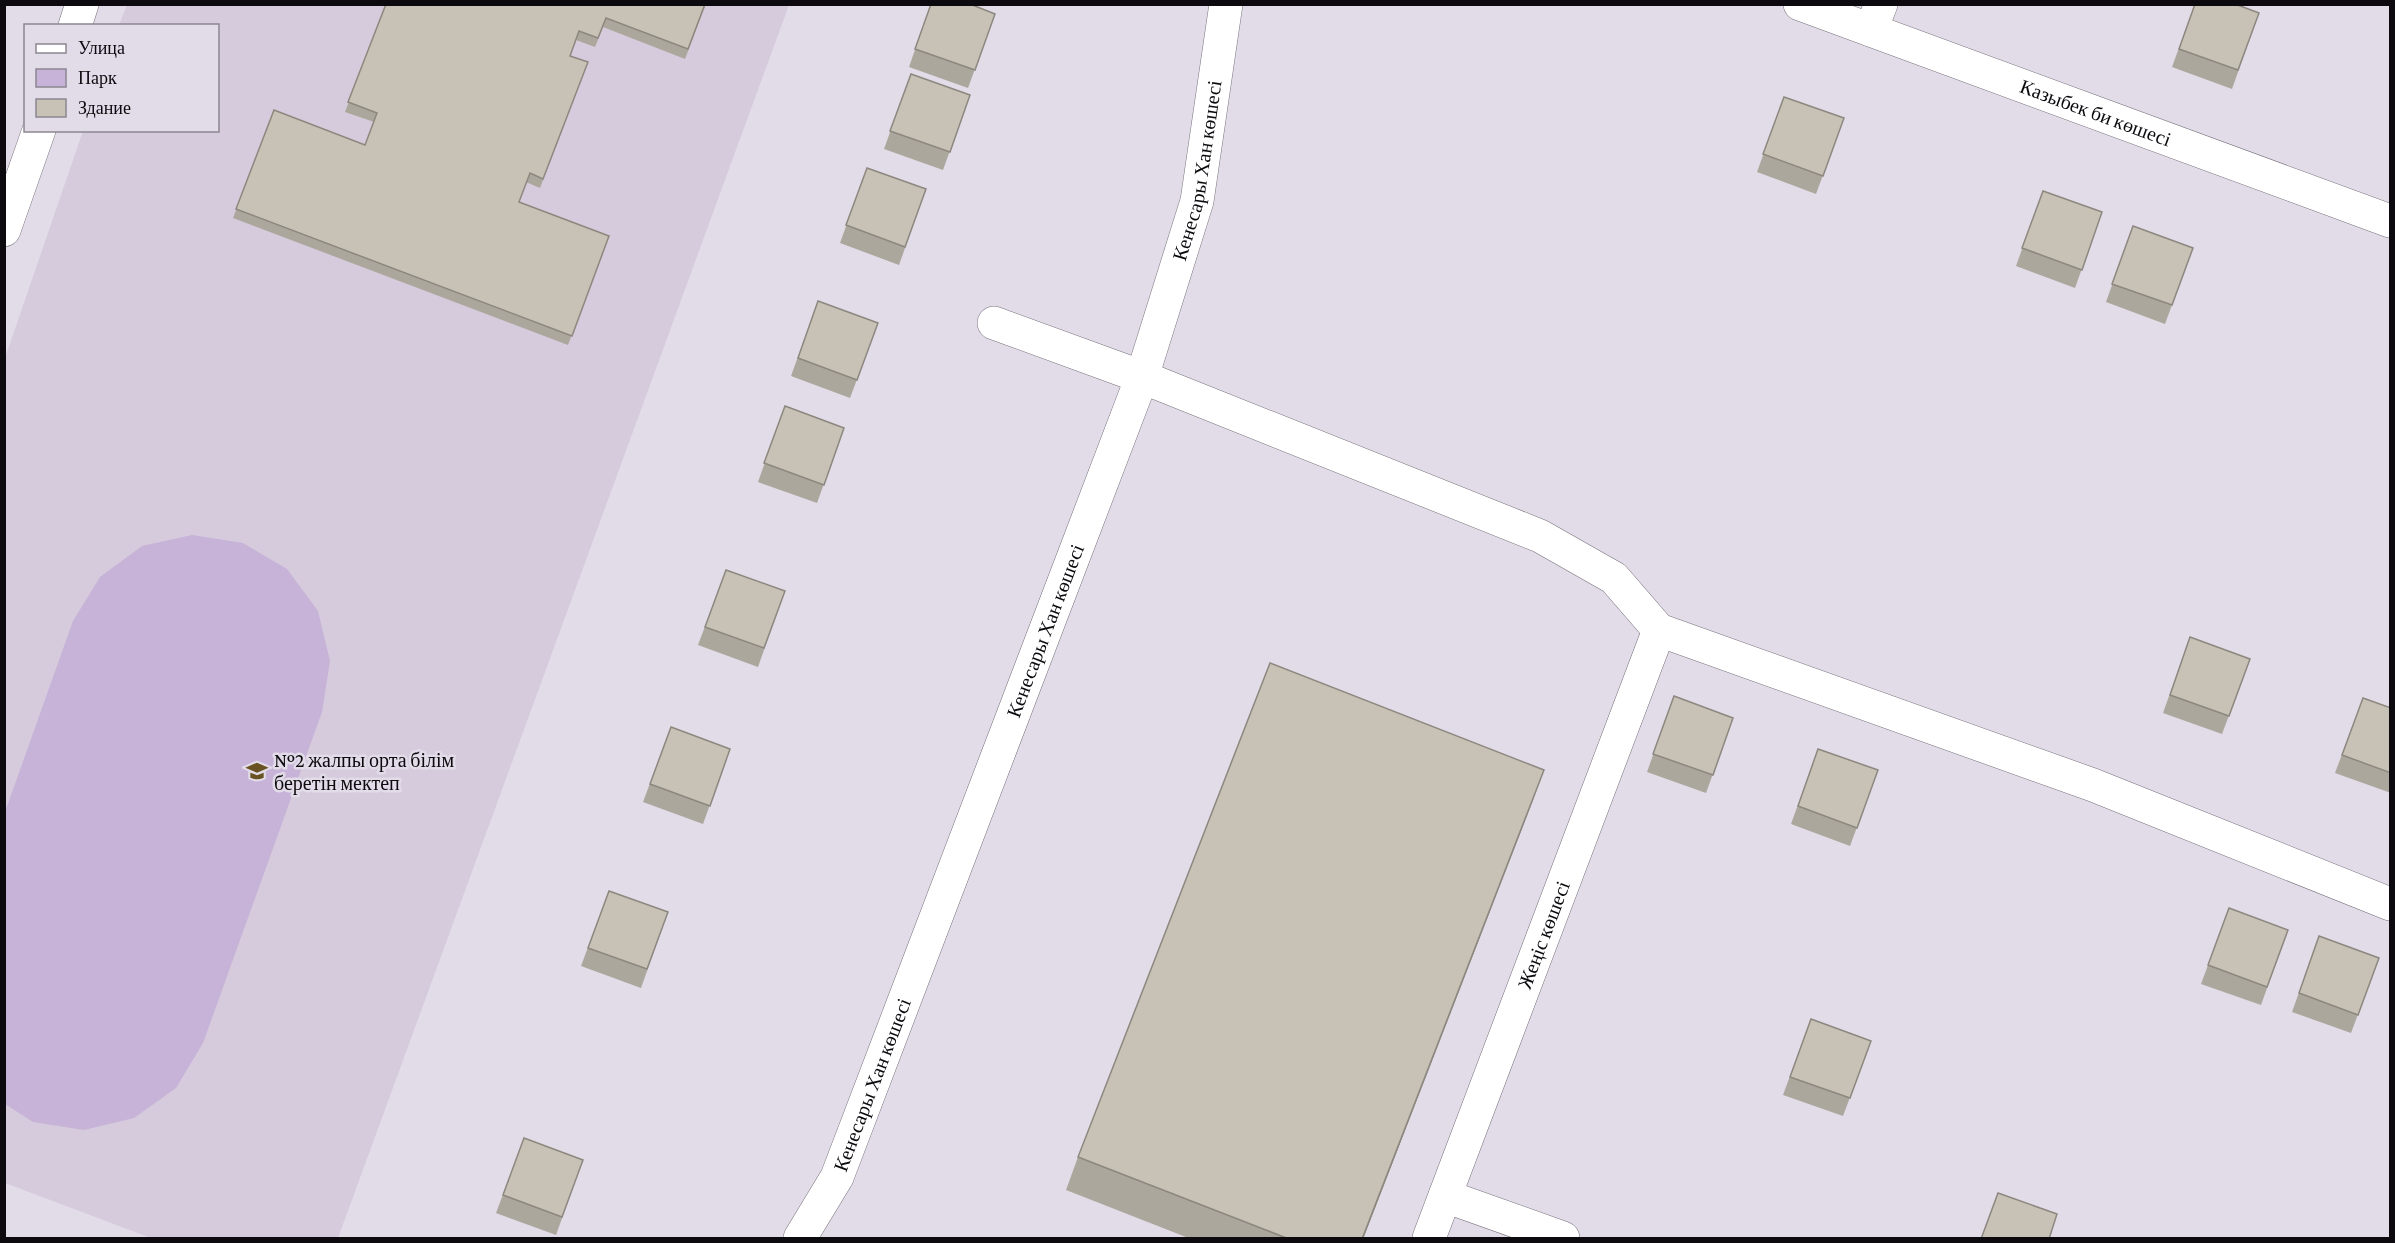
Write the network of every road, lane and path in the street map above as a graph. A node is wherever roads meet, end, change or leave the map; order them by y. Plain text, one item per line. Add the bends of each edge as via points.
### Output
1 (82, 4) edge
2 (1226, 4) edge
3 (1800, 4) edge
4 (1876, 17) edge
5 (76, 24) edge
6 (38, 132) edge
7 (2391, 221) edge
8 (4, 230) edge
9 (994, 323) dead end
10 (1142, 377) junction
11 (1659, 630) junction
12 (2391, 904) edge
13 (1445, 1196) junction
14 (800, 1239) edge
15 (1429, 1239) edge
16 (1563, 1239) edge

1 - 5 street
2 - 10 street, Кенесары Хан көшесі via 1197,201
3 - 4 street, Казыбек би көшесі
4 - 7 street, Казыбек би көшесі
6 - 8 street
9 - 10 street
10 - 11 street via 1540,536 1614,578
10 - 14 street, Кенесары Хан көшесі via 837,1176
11 - 12 street via 2093,785
11 - 13 street, Жеңіс көшесі
13 - 15 street, Жеңіс көшесі
13 - 16 street

